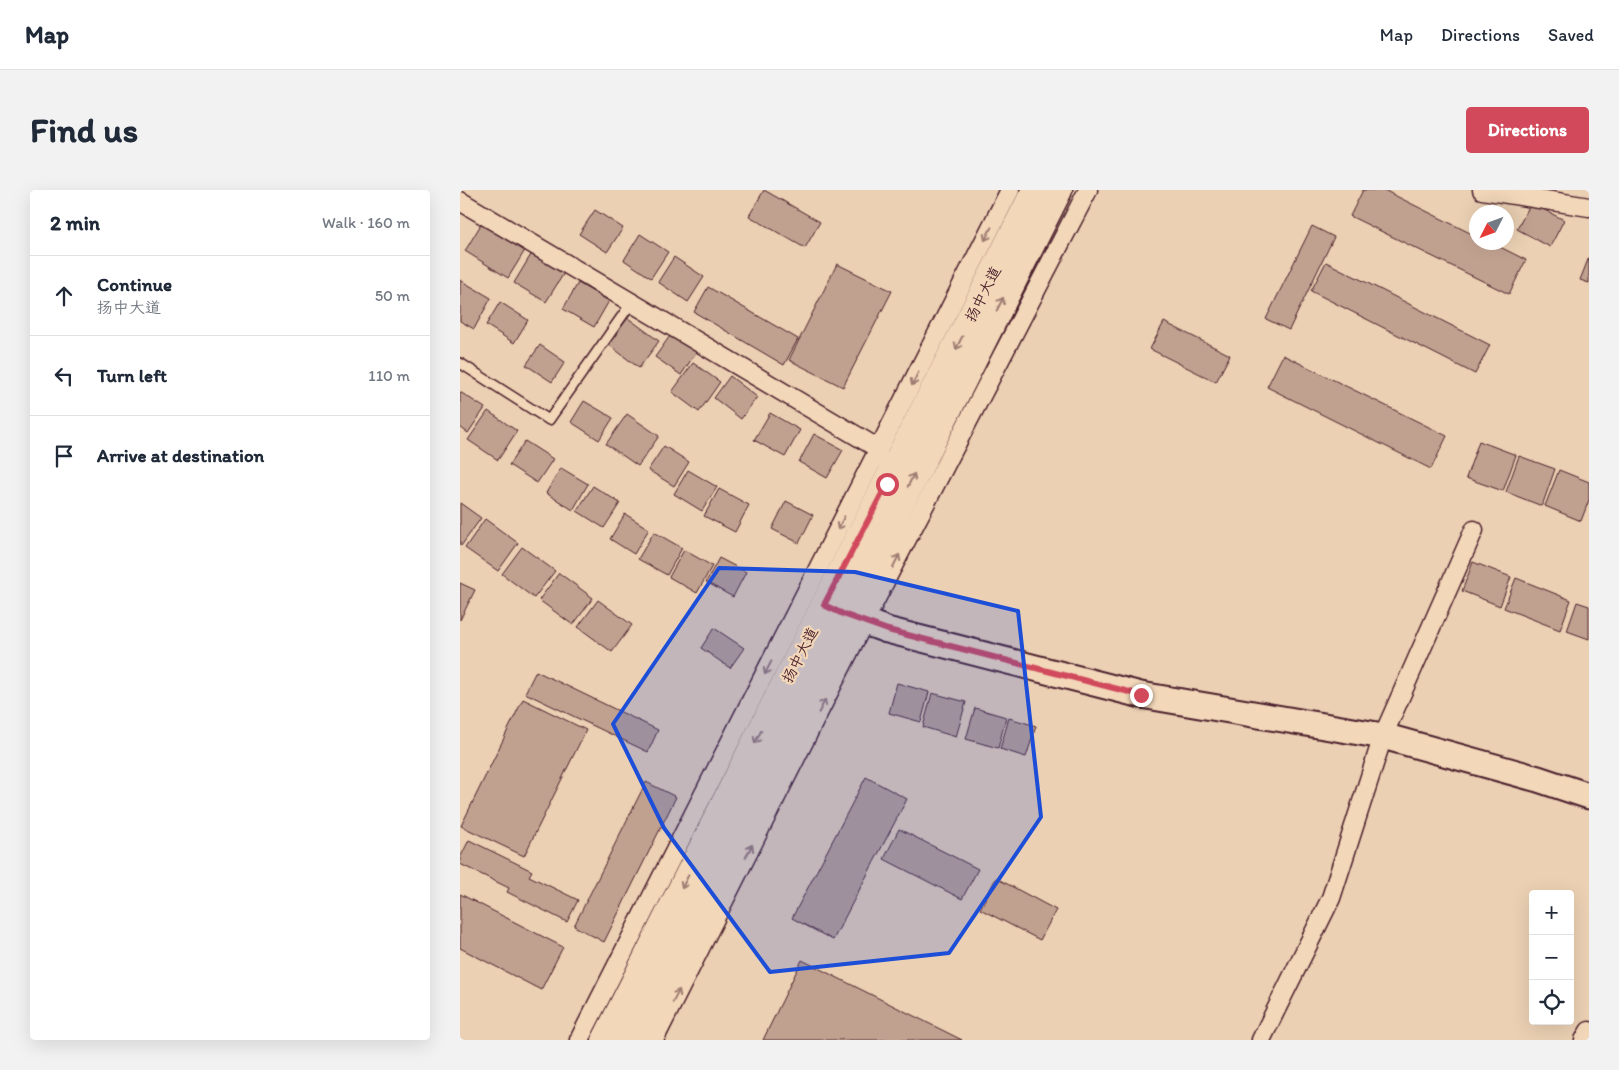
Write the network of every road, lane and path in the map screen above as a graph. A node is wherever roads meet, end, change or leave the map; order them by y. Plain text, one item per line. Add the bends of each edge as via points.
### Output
1 (1010, 190) edge
2 (1036, 190) edge
3 (1058, 190) edge
4 (1088, 190) edge
5 (1482, 190) edge
6 (460, 200) edge
7 (1589, 208) edge
8 (632, 302) junction
9 (460, 363) edge
10 (879, 448) junction
11 (887, 484) junction
12 (1474, 530) dead end
13 (844, 614) junction
14 (1383, 736) junction
15 (1589, 796) edge
16 (1589, 1031) edge
17 (579, 1040) edge
18 (606, 1040) edge
19 (630, 1040) edge
20 (654, 1040) edge
21 (1261, 1040) edge
22 (1584, 1040) edge

1 -> 10 street
2 -> 11 main road, 扬中大道
13 -> 3 main road, 扬中大道
13 -> 4 street
5 - 7 street
6 - 8 street
8 - 9 lane via 549,420
8 - 10 street
10 - 11 street via 869,472
10 -> 17 street
11 - 13 main road, 扬中大道
12 - 14 street
13 - 14 street via 888,630 1141,695
13 -> 18 main road, 扬中大道
13 - 19 main road, 扬中大道
20 -> 13 street
14 - 15 street
14 - 21 street via 1331,898
16 - 22 street

